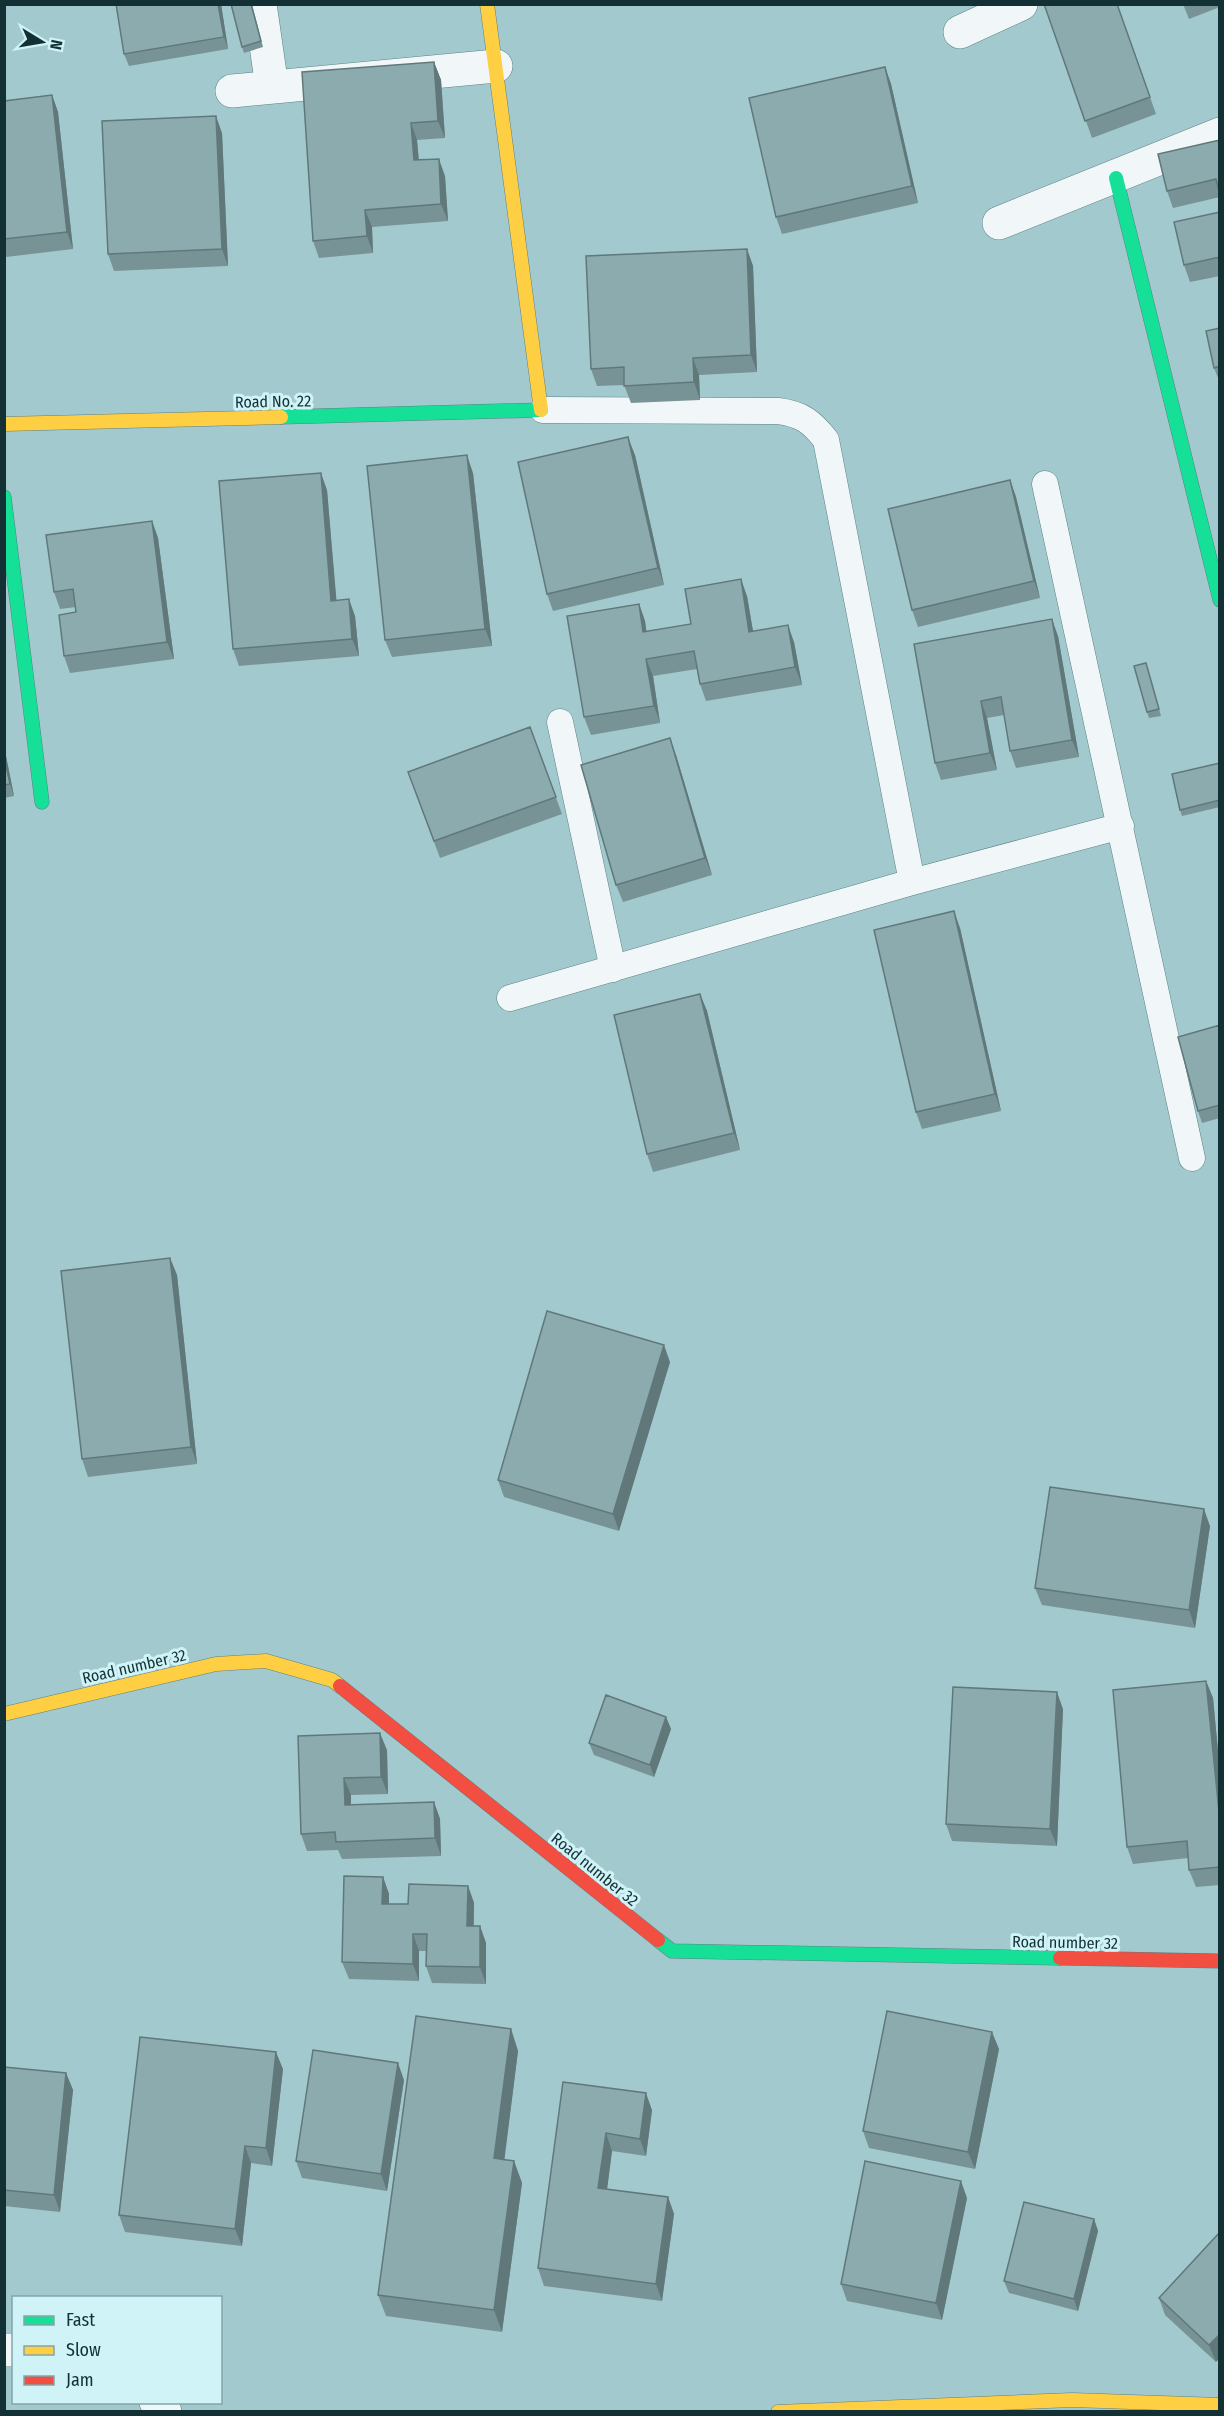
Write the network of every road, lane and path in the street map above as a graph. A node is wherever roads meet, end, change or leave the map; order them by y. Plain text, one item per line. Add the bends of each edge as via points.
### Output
1 (260, 4) edge
2 (487, 4) edge
3 (1021, 4) edge
4 (960, 32) dead end
5 (496, 66) junction
6 (272, 87) junction
7 (232, 91) dead end
8 (1220, 134) edge
9 (1116, 178) junction
10 (999, 223) dead end
11 (543, 410) junction
12 (4, 424) edge
13 (1045, 484) dead end
14 (4, 497) edge
15 (1220, 600) edge
16 (560, 722) dead end
17 (42, 802) dead end
18 (1121, 826) junction
19 (912, 882) junction
20 (613, 969) junction
21 (510, 998) dead end
22 (1192, 1158) dead end
23 (4, 1714) edge
24 (1220, 1961) edge
25 (1220, 2405) edge
26 (1072, 2406) edge
27 (778, 2412) edge

1 - 6 street
2 - 5 street
3 - 4 street
5 - 6 street
5 - 11 street
6 - 7 street
8 - 9 street
9 - 10 street
9 - 15 street
11 - 12 street, Road No. 22
11 - 19 lane via 778,411 797,413 813,423 826,440
13 - 18 lane
14 - 17 street
16 - 20 lane
18 - 19 lane
18 - 22 lane
19 - 20 lane
20 - 21 lane
23 - 24 street, Road number 32 via 216,1664 266,1661 332,1680 672,1951
25 - 26 street
26 - 27 street

